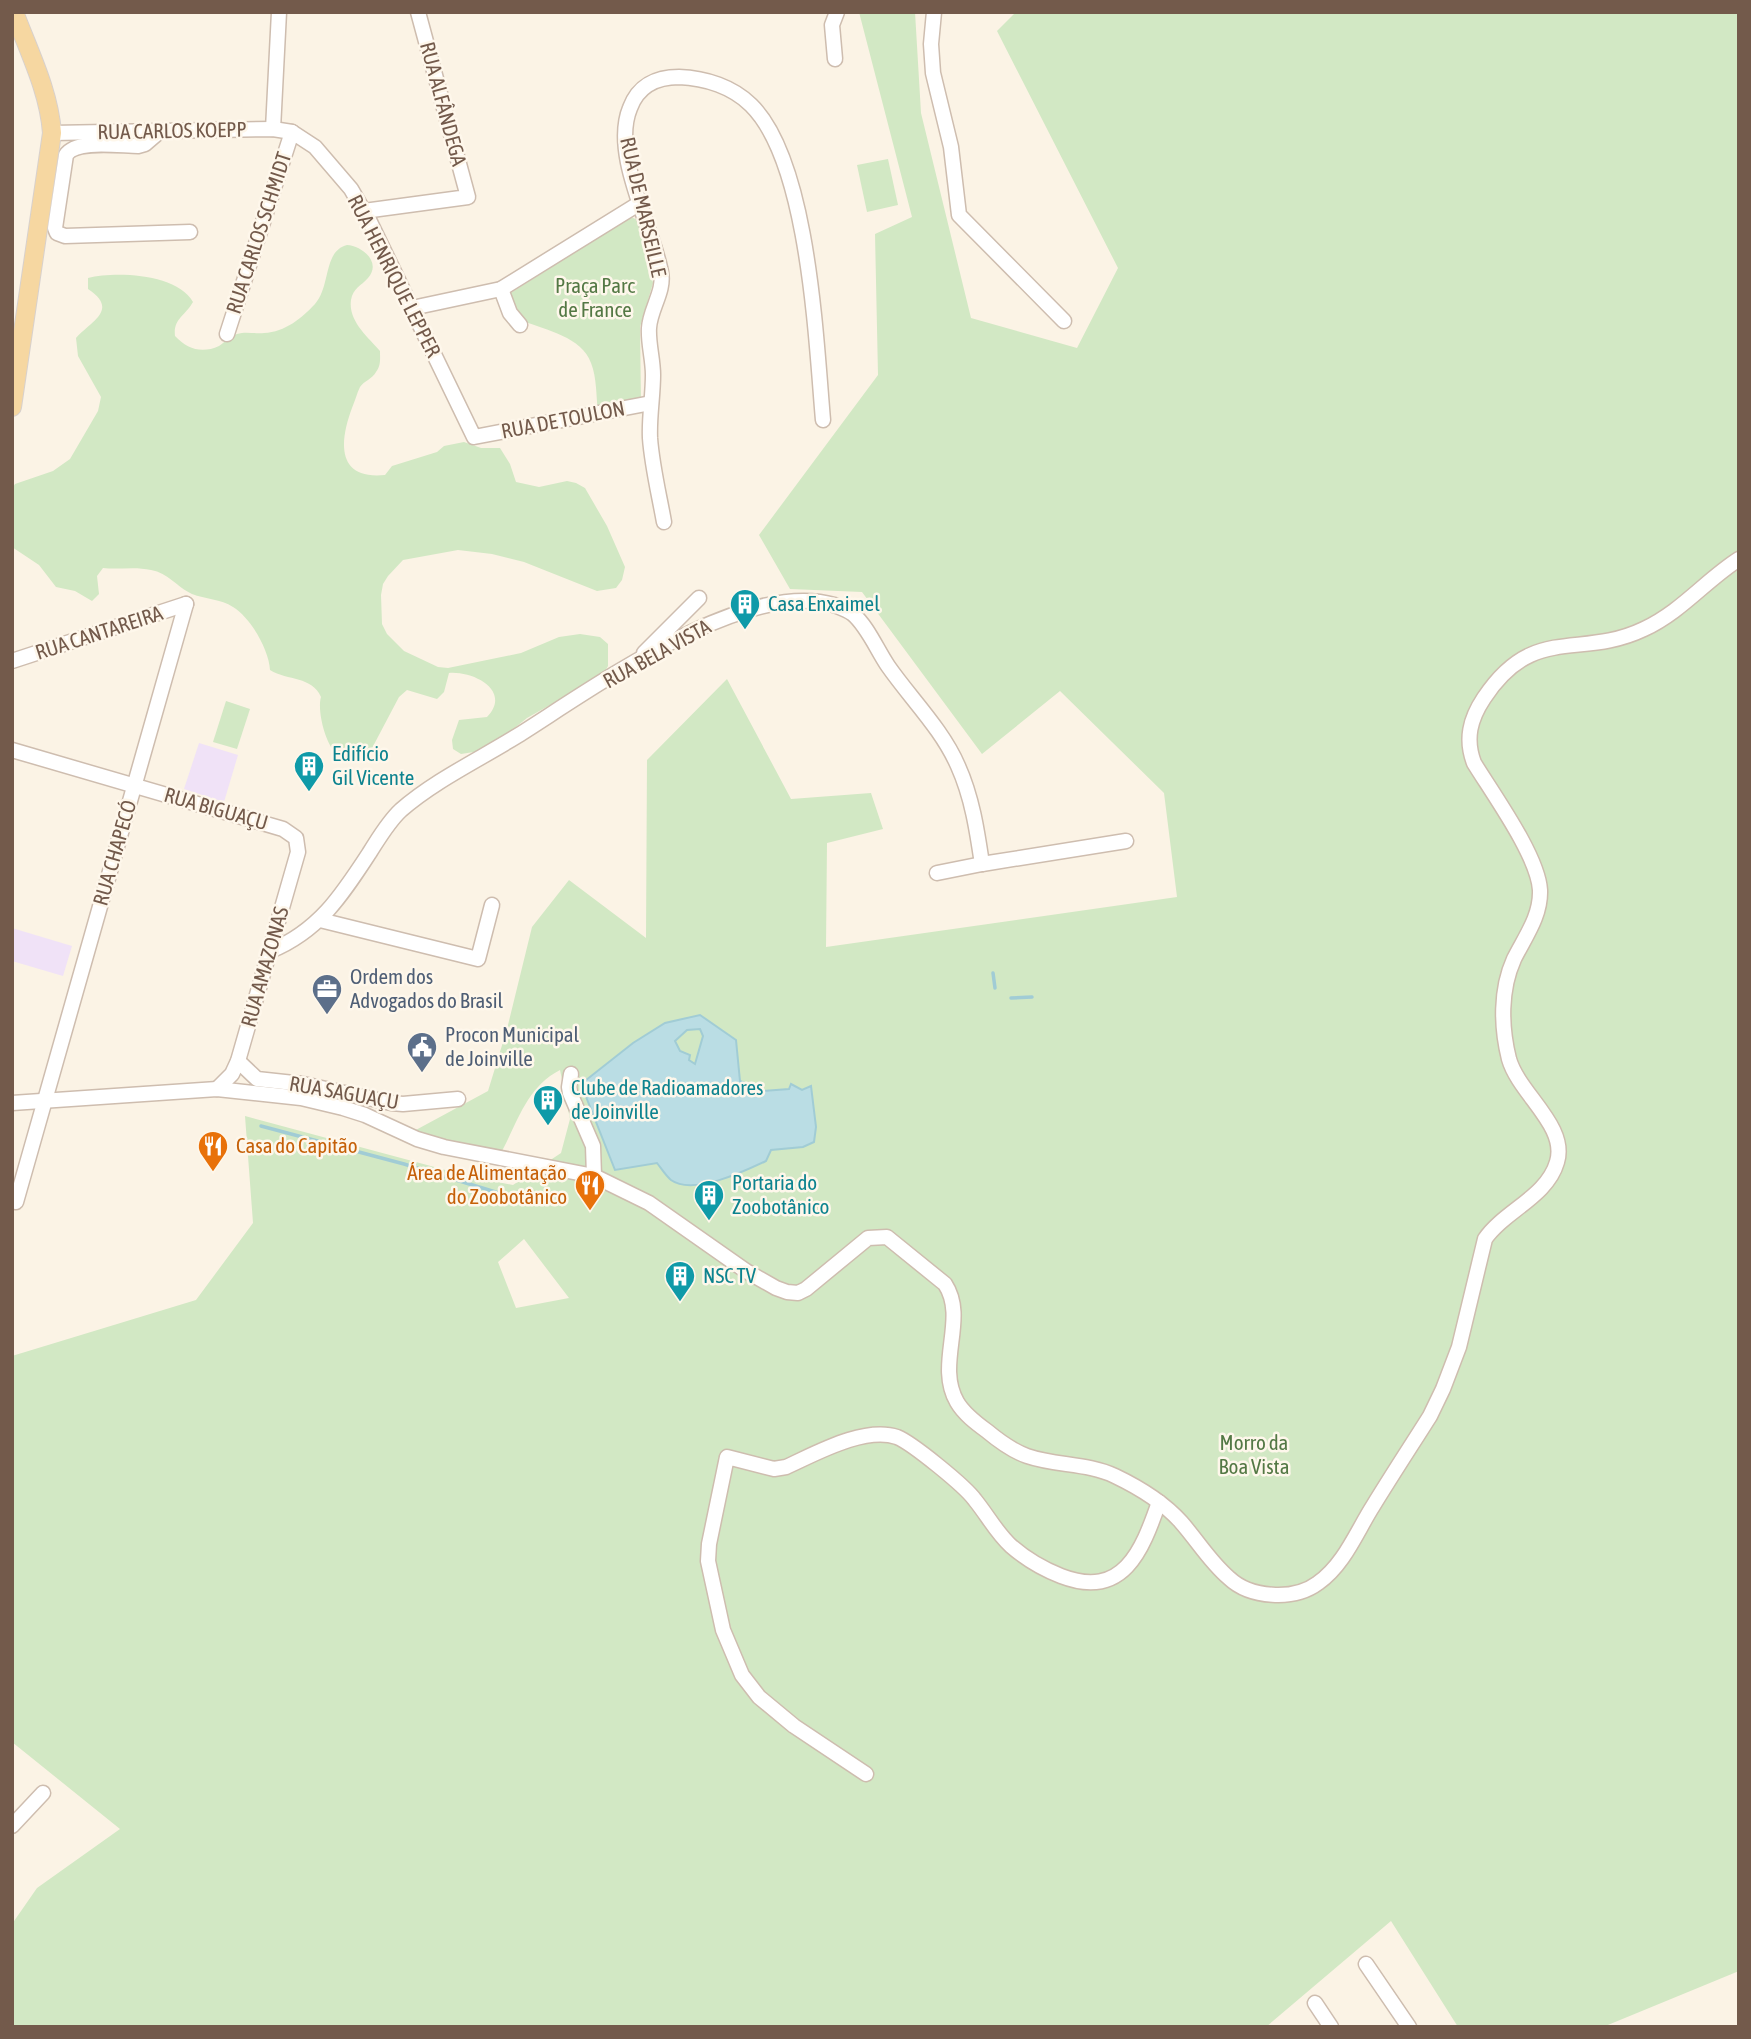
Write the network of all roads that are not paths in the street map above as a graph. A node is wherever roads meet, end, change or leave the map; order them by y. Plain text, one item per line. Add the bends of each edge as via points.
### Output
1 (14, 12) edge
2 (279, 12) edge
3 (418, 12) edge
4 (837, 12) edge
5 (934, 12) edge
6 (835, 59) dead end
7 (273, 129) junction
8 (159, 132) junction
9 (292, 132) junction
10 (52, 133) junction
11 (640, 203) junction
12 (363, 211) junction
13 (190, 232) dead end
14 (501, 289) junction
15 (412, 308) junction
16 (1064, 321) dead end
17 (520, 325) dead end
18 (227, 334) dead end
19 (651, 403) junction
20 (12, 407) edge
21 (823, 420) dead end
22 (474, 437) joint
23 (664, 522) dead end
24 (1739, 559) edge
25 (699, 598) dead end
26 (186, 604) joint
27 (12, 661) edge
28 (633, 664) junction
29 (12, 750) edge
30 (134, 786) junction
31 (296, 838) joint
32 (1126, 841) dead end
33 (982, 864) junction
34 (937, 873) dead end
35 (492, 905) dead end
36 (320, 920) junction
37 (270, 951) junction
38 (238, 1061) junction
39 (571, 1074) dead end
40 (267, 1087) junction
41 (217, 1089) junction
42 (335, 1090) junction
43 (458, 1099) dead end
44 (43, 1101) junction
45 (12, 1103) edge
46 (321, 1103) junction
47 (343, 1108) junction
48 (594, 1176) junction
49 (16, 1202) dead end
50 (1159, 1502) junction
51 (866, 1774) dead end
52 (43, 1793) dead end
53 (12, 1826) edge
54 (1366, 1964) dead end
55 (1315, 2003) dead end
56 (1331, 2027) edge
57 (1409, 2027) edge

1 - 10 main road via 46,96
2 - 7 street
3 - 12 street, RUA ALFÂNDEGA via 468,197
4 - 6 street via 832,25
5 - 16 street via 933,73 951,146 959,215
7 - 8 street, RUA CARLOS KOEPP
7 - 9 street, RUA CARLOS KOEPP
8 - 10 street, RUA CARLOS KOEPP
8 - 13 street via 138,146 83,145 69,150 55,228 65,236
9 - 12 street, RUA HENRIQUE LEPPER via 338,172
9 - 18 street, RUA CARLOS SCHMIDT
10 - 20 main road
11 - 14 street
11 - 19 street, RUA DE MARSEILLE via 662,279 649,326
11 - 21 street, RUA DE MARSEILLE via 625,131 630,107 645,86 663,78 696,79 725,87 753,106 776,142 797,208 811,289
12 - 15 street, RUA HENRIQUE LEPPER
14 - 15 street
14 - 17 street
15 - 22 street, RUA HENRIQUE LEPPER
19 - 22 street, RUA DE TOULON
19 - 23 street, RUA DE MARSEILLE via 652,453
24 - 50 street via 1646,629 1620,639 1531,653 1499,676 1471,723 1469,750 1474,763 1535,868 1540,888 1532,927 1508,976 1503,1005 1505,1035 1515,1075 1551,1124 1559,1149 1557,1164 1538,1191 1495,1225 1485,1239 1459,1347 1430,1416 1333,1570 1307,1590 1275,1594 1246,1590 1219,1569 1180,1520
25 - 28 street
26 - 27 street, RUA CANTAREIRA
26 - 30 street, RUA CHAPECÓ
28 - 33 street, RUA BELA VISTA via 705,625 754,607 811,601 852,613 958,766 975,820
28 - 36 street, RUA BELA VISTA via 404,808
29 - 30 street, RUA BIGUAÇU
30 - 31 street, RUA BIGUAÇU via 283,829
30 - 44 street, RUA CHAPECÓ
31 - 37 street, RUA AMAZONAS via 298,852
32 - 33 street
33 - 34 street
35 - 36 street via 478,959
36 - 37 street, RUA BELA VISTA via 302,936
37 - 38 street, RUA AMAZONAS
38 - 40 street, RUA SAGUAÇU
38 - 41 street, RUA AMAZONAS
39 - 48 street via 570,1093 593,1146
40 - 41 street
40 - 42 street, RUA SAGUAÇU via 303,1084
40 - 46 street
41 - 44 street
42 - 43 street, RUA SAGUAÇU via 403,1104
42 - 46 street
42 - 47 street
44 - 45 street
44 - 49 street, RUA CHAPECÓ
46 - 47 street
47 - 48 street via 443,1147
48 - 50 street via 649,1203 786,1292 806,1289 868,1238 887,1237 951,1292 954,1311 948,1377 964,1413 1026,1456 1104,1471
50 - 51 street via 1130,1563 1097,1584 1080,1583 1049,1571 1013,1548 992,1527 974,1498 913,1446 895,1437 856,1438 774,1469 727,1457 708,1561 723,1630 742,1675 759,1697 794,1726
52 - 53 street
54 - 57 street
55 - 56 street

